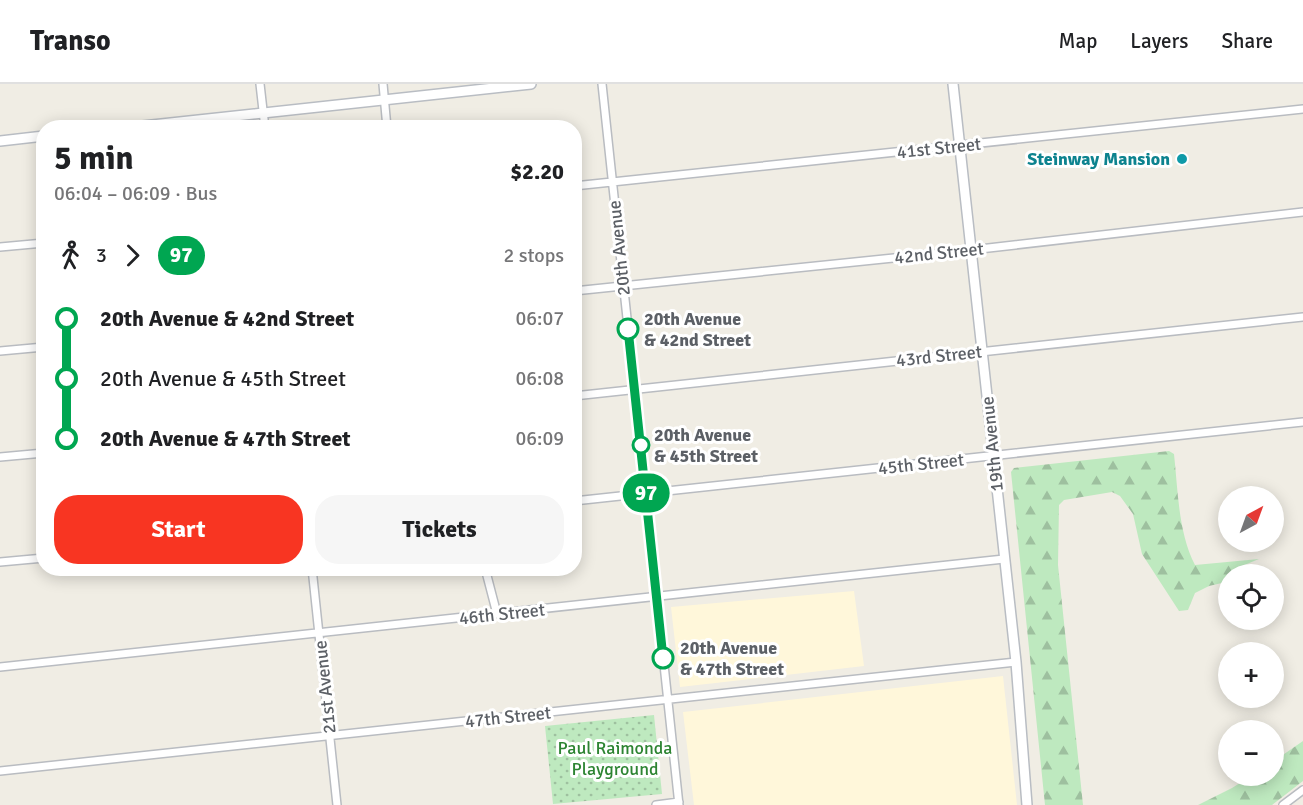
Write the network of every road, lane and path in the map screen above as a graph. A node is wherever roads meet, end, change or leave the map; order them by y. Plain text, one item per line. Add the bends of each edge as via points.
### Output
1 (260, 84) edge
2 (382, 84) edge
3 (531, 84) edge
4 (602, 84) edge
5 (953, 84) edge
6 (384, 100) junction
7 (1303, 109) edge
8 (264, 112) junction
9 (194, 120) edge
10 (264, 120) edge
11 (386, 120) edge
12 (36, 137) edge
13 (0, 141) edge
14 (960, 146) junction
15 (612, 182) junction
16 (582, 185) edge
17 (1303, 213) edge
18 (36, 244) edge
19 (0, 248) edge
20 (971, 250) junction
21 (623, 285) junction
22 (582, 290) edge
23 (1303, 317) edge
24 (36, 348) edge
25 (0, 351) edge
26 (982, 352) junction
27 (634, 389) junction
28 (582, 395) edge
29 (1303, 422) edge
30 (36, 454) edge
31 (993, 456) junction
32 (0, 457) edge
33 (646, 493) junction
34 (582, 500) edge
35 (36, 559) edge
36 (1004, 559) junction
37 (0, 562) edge
38 (313, 576) edge
39 (487, 576) edge
40 (657, 596) junction
41 (497, 614) junction
42 (319, 633) junction
43 (1016, 662) junction
44 (0, 667) edge
45 (668, 700) junction
46 (330, 736) junction
47 (0, 771) edge
48 (1303, 790) edge
49 (679, 804) edge
50 (337, 805) edge
51 (656, 805) edge
52 (1027, 805) edge
53 (1283, 805) edge

1 - 8 street
2 - 6 street
3 - 6 street
4 - 15 street, 20th Avenue
5 - 14 street, 19th Avenue
6 - 8 street
6 - 11 street
7 - 14 street, 41st Street
8 - 9 street
8 - 10 street
12 - 13 street
14 - 15 street, 41st Street
14 - 20 street, 19th Avenue
15 - 16 street, 41st Street
15 - 21 street, 20th Avenue
17 - 20 street, 42nd Street
18 - 19 street
20 - 21 street, 42nd Street
20 - 26 street, 19th Avenue
21 - 22 street, 42nd Street
21 - 27 street, 20th Avenue
23 - 26 street, 43rd Street
24 - 25 street
26 - 27 street, 43rd Street
26 - 31 street, 19th Avenue
27 - 28 street, 43rd Street
27 - 33 street, 20th Avenue
29 - 31 street, 45th Street
30 - 32 street
31 - 33 street, 45th Street
31 - 36 street, 19th Avenue
33 - 34 street, 45th Street
33 - 40 street, 20th Avenue
35 - 37 street
36 - 40 street, 46th Street
36 - 43 street, 19th Avenue
38 - 42 street, 21st Avenue
39 - 41 street
40 - 41 street, 46th Street
40 - 45 street, 20th Avenue
41 - 42 street, 46th Street
42 - 44 street, 46th Street
42 - 46 street, 21st Avenue
43 - 45 street, 47th Street
43 - 52 street, 19th Avenue
45 - 46 street, 47th Street
45 - 49 street, 20th Avenue
46 - 47 street, 47th Street
46 - 50 street, 21st Avenue
48 - 53 street
49 - 51 street

